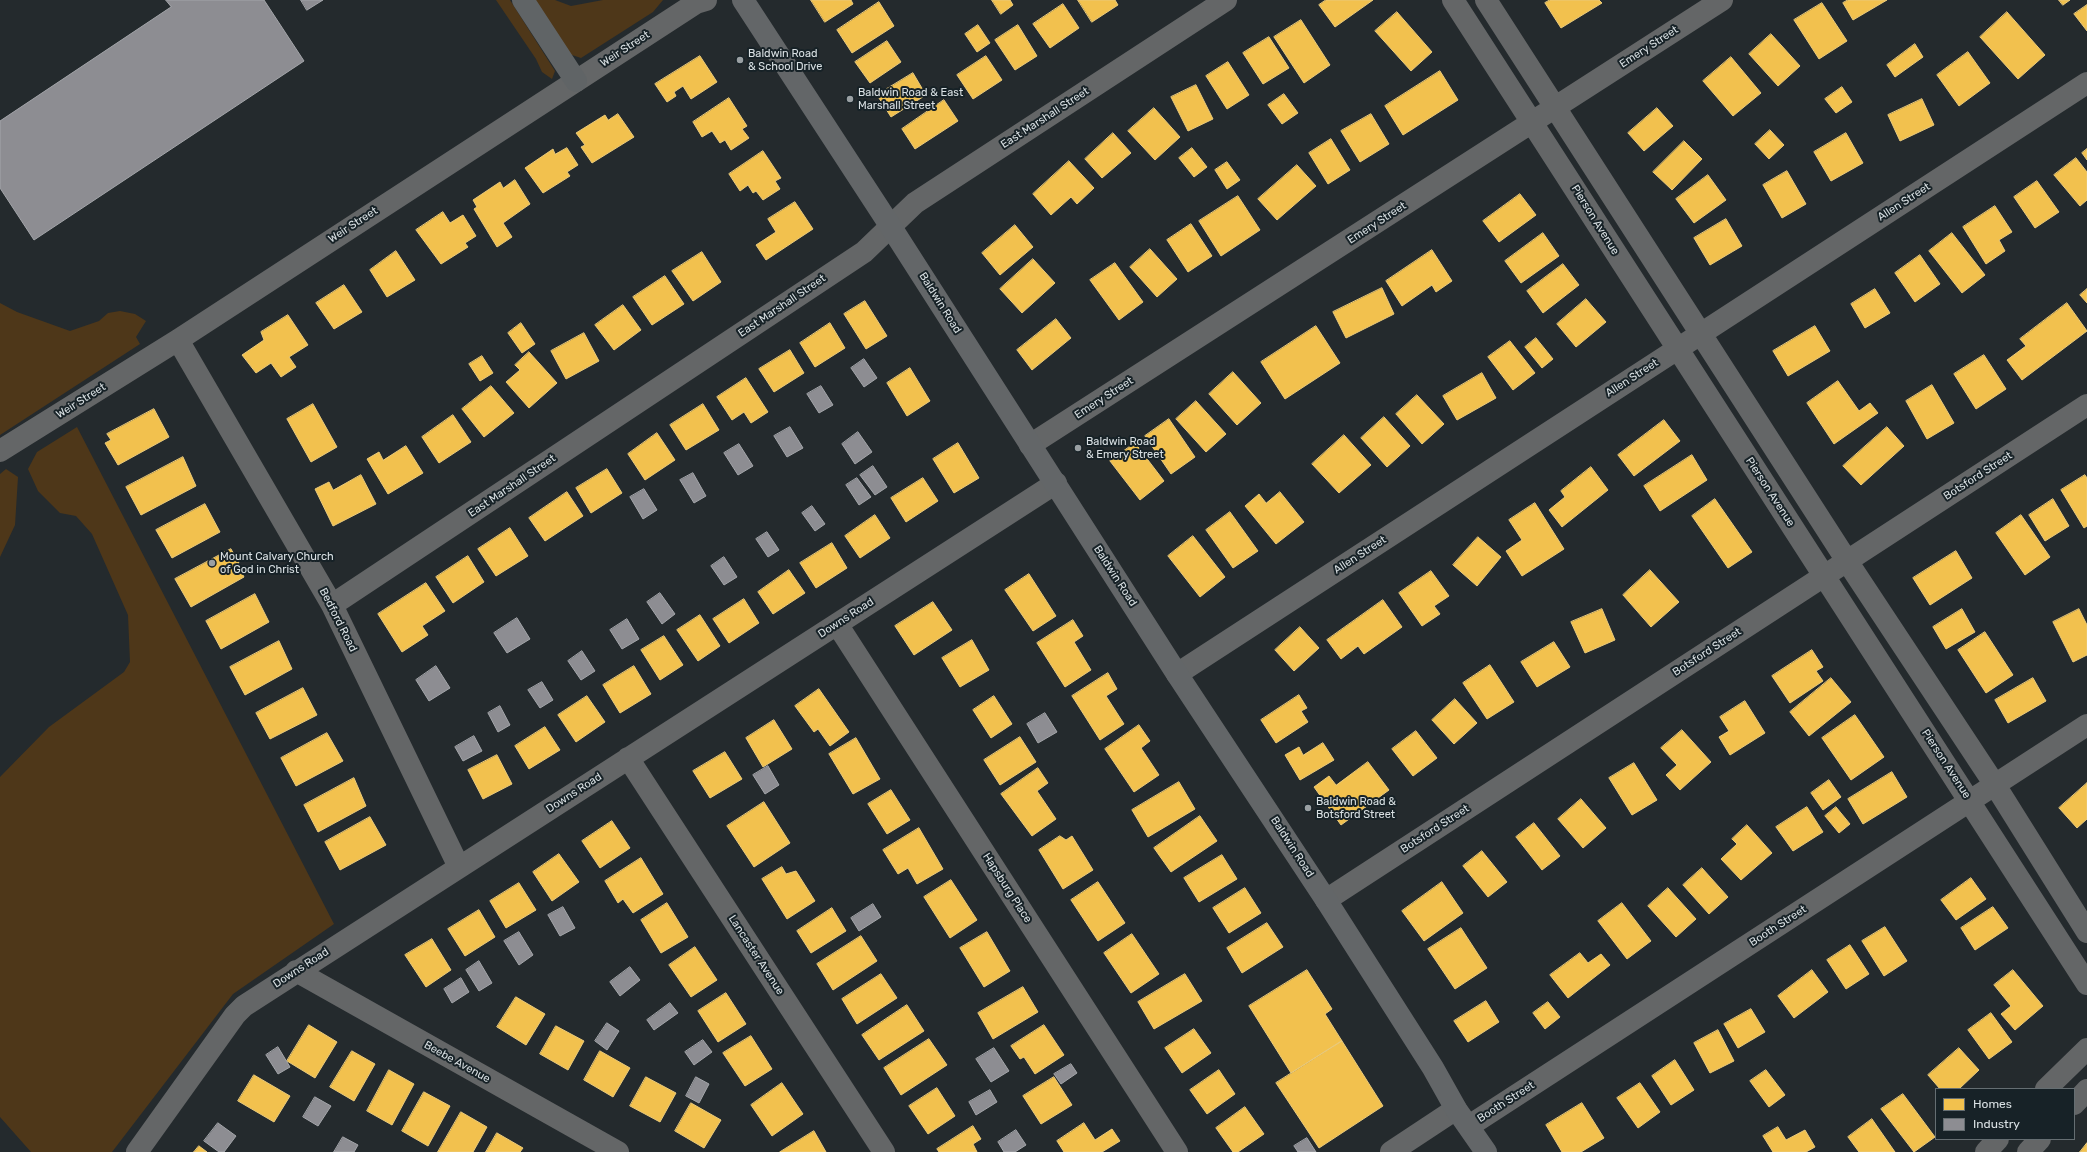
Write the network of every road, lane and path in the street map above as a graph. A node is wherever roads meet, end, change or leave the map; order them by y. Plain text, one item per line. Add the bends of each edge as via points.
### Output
1 (523, 0) edge
2 (706, 0) edge
3 (743, 0) edge
4 (1226, 0) edge
5 (1453, 0) edge
6 (1486, 0) edge
7 (1722, 0) edge
8 (576, 81) junction
9 (2087, 84) edge
10 (1555, 108) junction
11 (1533, 123) junction
12 (891, 227) junction
13 (1701, 333) junction
14 (178, 340) junction
15 (1677, 349) junction
16 (2087, 406) edge
17 (1030, 445) junction
18 (0, 451) edge
19 (1056, 483) junction
20 (1847, 561) junction
21 (1825, 576) junction
22 (332, 605) junction
23 (836, 624) junction
24 (1177, 674) junction
25 (2087, 725) edge
26 (628, 758) junction
27 (1995, 785) junction
28 (1970, 802) junction
29 (459, 867) junction
30 (1326, 900) junction
31 (2087, 932) edge
32 (296, 971) junction
33 (2087, 984) edge
34 (2087, 1049) edge
35 (2047, 1088) edge
36 (2087, 1090) edge
37 (2075, 1103) edge
38 (1456, 1109) junction
39 (1469, 1126) junction
40 (1997, 1140) edge
41 (2039, 1140) edge
42 (137, 1152) edge
43 (618, 1152) edge
44 (884, 1152) edge
45 (1177, 1152) edge
46 (1391, 1152) edge
47 (1486, 1152) edge
48 (1986, 1152) edge
49 (2028, 1152) edge

1 - 8 highway
2 - 8 street, Weir Street via 696,3
3 - 12 main road, Baldwin Road
4 - 12 street, East Marshall Street via 915,203
5 - 11 street, Pierson Avenue
6 - 10 street
7 - 10 street, Emery Street
8 - 14 street, Weir Street
9 - 13 street, Allen Street
10 - 11 street, Emery Street
10 - 13 street
11 - 15 street, Pierson Avenue
11 - 17 street, Emery Street
12 - 17 main road, Baldwin Road
12 - 22 street, East Marshall Street via 864,252
13 - 15 street, Allen Street
13 - 20 street
14 - 18 street, Weir Street
14 - 22 street, Bedford Road
15 - 21 street, Pierson Avenue
15 - 24 street, Allen Street
16 - 20 street, Botsford Street
17 - 19 main road, Baldwin Road
19 - 23 street, Downs Road
19 - 24 main road, Baldwin Road
20 - 21 street, Botsford Street
20 - 27 street
21 - 28 street, Pierson Avenue
21 - 30 street, Botsford Street
22 - 29 street, Bedford Road
23 - 26 street, Downs Road
23 - 45 street, Hapsburg Place
24 - 30 main road, Baldwin Road
25 - 27 street, Booth Street
26 - 29 street, Downs Road
26 - 44 street, Lancaster Avenue
27 - 28 street, Booth Street
27 - 31 street
28 - 33 street, Pierson Avenue
28 - 39 street, Booth Street
29 - 32 street, Downs Road
30 - 38 main road, Baldwin Road via 1433,1068
32 - 42 street, Downs Road via 244,1006 235,1015
32 - 43 street, Beebe Avenue
34 - 35 street
36 - 37 street
38 - 39 main road, Baldwin Road
38 - 46 street
39 - 47 main road, Baldwin Road
40 - 48 street
41 - 49 street

